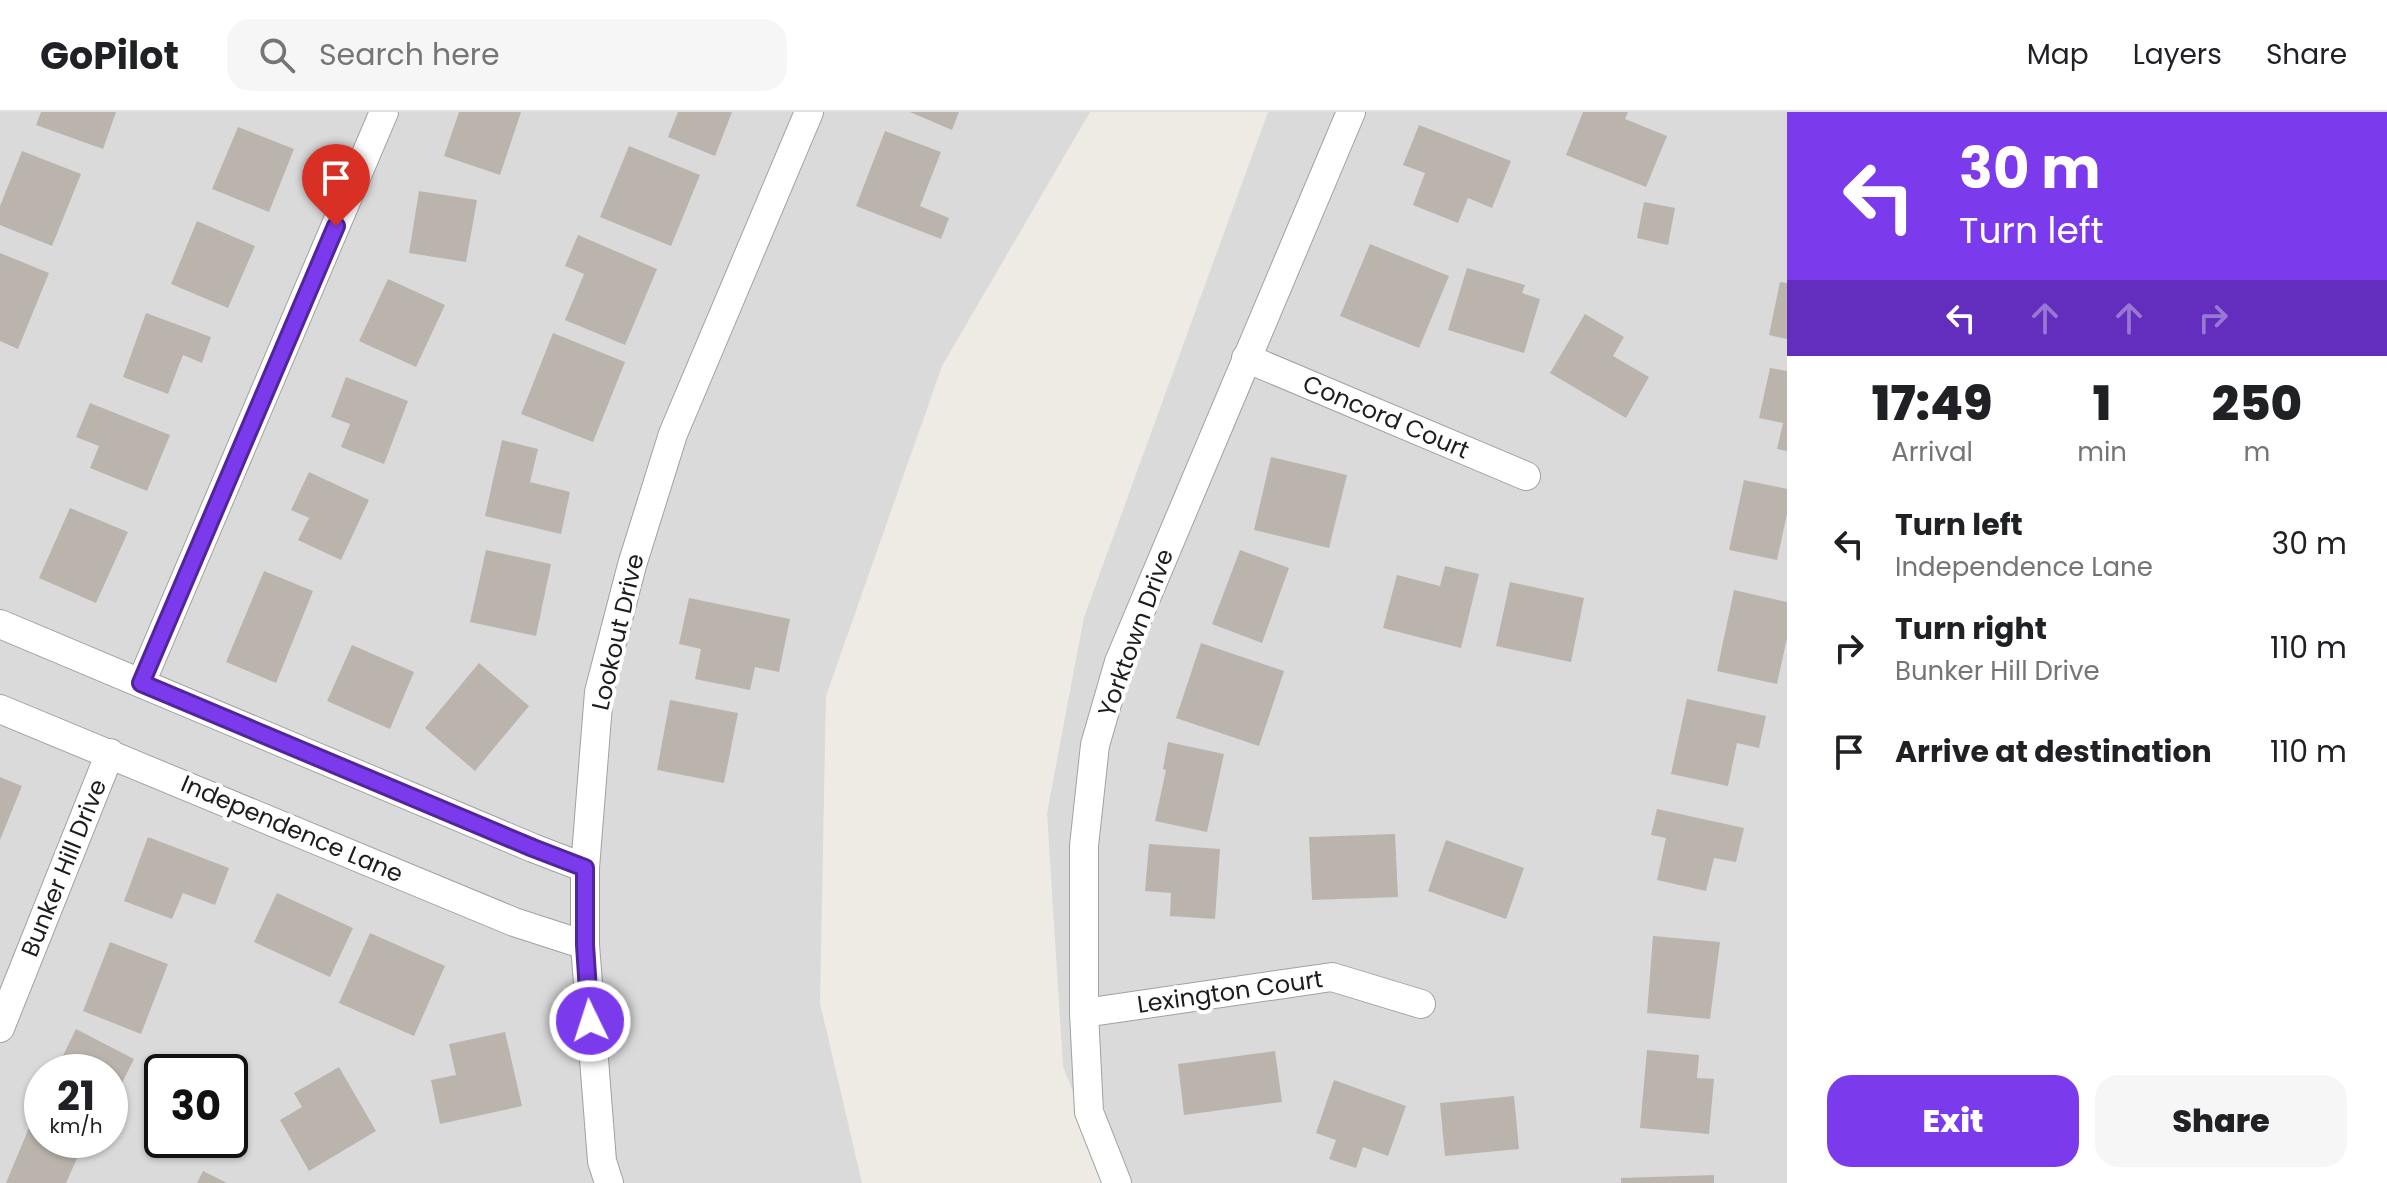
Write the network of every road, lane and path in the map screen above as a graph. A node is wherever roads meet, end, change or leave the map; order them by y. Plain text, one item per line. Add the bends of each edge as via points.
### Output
1 (384, 112) edge
2 (809, 112) edge
3 (1351, 112) edge
4 (1246, 358) junction
5 (1526, 476) dead end
6 (0, 624) edge
7 (141, 683) junction
8 (0, 709) edge
9 (110, 753) junction
10 (585, 868) junction
11 (585, 945) junction
12 (1421, 1004) dead end
13 (1084, 1013) junction
14 (0, 1028) edge
15 (609, 1183) edge
16 (1117, 1183) edge

1 - 7 street
2 - 10 street, Lookout Drive via 673,434 632,565 599,692
3 - 4 street, Yorktown Drive
4 - 5 street, Concord Court
4 - 13 street, Yorktown Drive via 1119,662 1095,745 1084,846
6 - 7 street
7 - 10 street
8 - 9 street, Independence Lane
9 - 11 street, Independence Lane via 514,922
9 - 14 street, Bunker Hill Drive
10 - 11 street, Lookout Drive
11 - 15 street, Lookout Drive via 602,1161
12 - 13 street, Lexington Court via 1332,977
13 - 16 street, Yorktown Drive via 1089,1112

